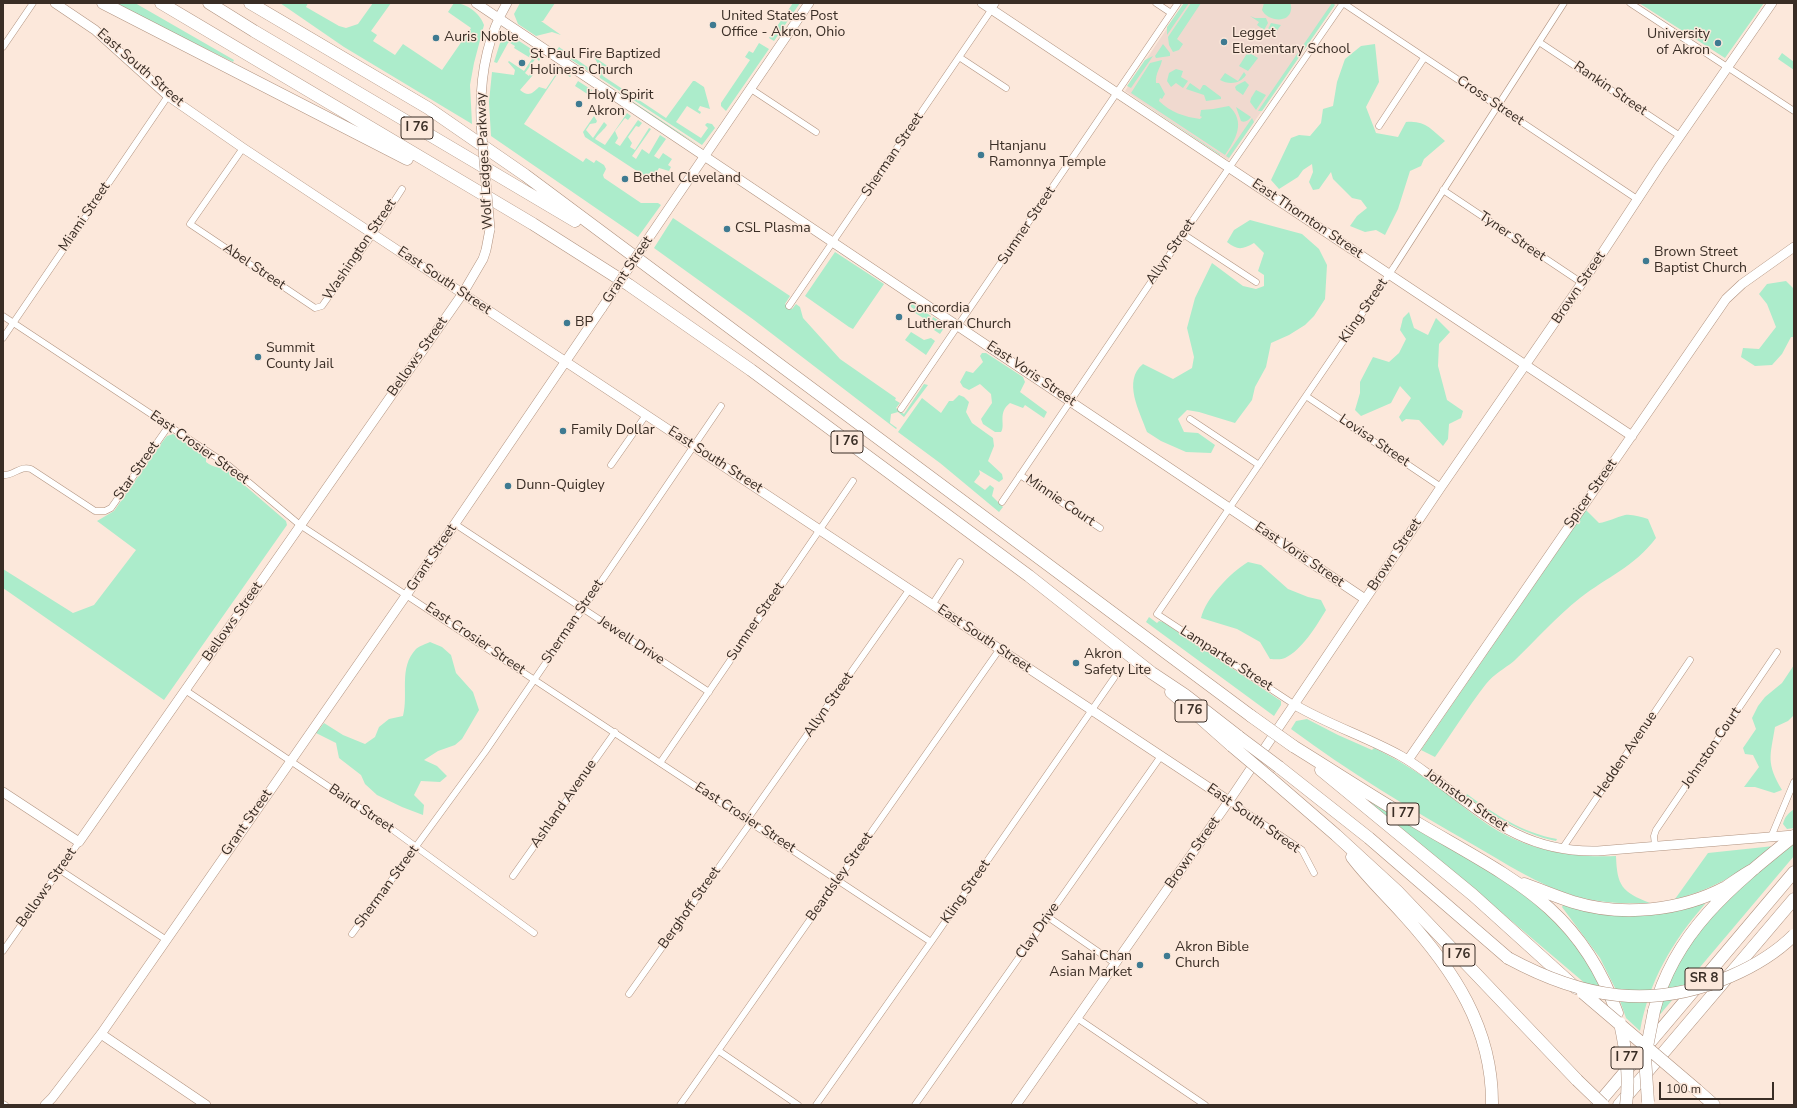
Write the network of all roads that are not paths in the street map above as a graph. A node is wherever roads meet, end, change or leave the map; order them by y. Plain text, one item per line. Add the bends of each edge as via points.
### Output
1 (33, 3) edge
2 (103, 3) edge
3 (161, 3) edge
4 (209, 3) edge
5 (250, 3) edge
6 (265, 3) edge
7 (476, 3) edge
8 (508, 3) edge
9 (809, 3) edge
10 (982, 3) edge
11 (1156, 3) edge
12 (1178, 3) edge
13 (1343, 3) edge
14 (1564, 3) edge
15 (1630, 3) edge
16 (1772, 3) edge
17 (58, 5) edge
18 (994, 6) edge
19 (1171, 13) junction
20 (498, 18) junction
21 (1539, 42) junction
22 (3, 47) edge
23 (959, 57) junction
24 (1424, 58) junction
25 (347, 60) junction
26 (1727, 68) junction
27 (1006, 88) dead end
28 (751, 89) junction
29 (1117, 93) junction
30 (168, 96) junction
31 (1498, 107) junction
32 (1794, 111) edge
33 (1379, 126) dead end
34 (816, 132) dead end
35 (1680, 136) junction
36 (243, 148) junction
37 (705, 157) junction
38 (1229, 167) junction
39 (402, 189) dead end
40 (1443, 190) junction
41 (1637, 199) junction
42 (533, 224) junction
43 (373, 234) junction
44 (1183, 234) junction
45 (833, 242) junction
46 (1794, 247) edge
47 (626, 252) junction
48 (1389, 274) junction
49 (1256, 282) dead end
50 (1582, 283) junction
51 (462, 293) junction
52 (789, 306) dead end
53 (315, 308) joint
54 (3, 316) edge
55 (13, 323) junction
56 (958, 326) junction
57 (3, 338) edge
58 (565, 362) junction
59 (1526, 365) junction
60 (1306, 396) junction
61 (1071, 401) junction
62 (721, 406) dead end
63 (901, 409) dead end
64 (646, 415) junction
65 (1190, 419) dead end
66 (168, 427) junction
67 (1632, 436) junction
68 (694, 446) junction
69 (1259, 464) junction
70 (611, 465) dead end
71 (3, 475) edge
72 (1020, 475) junction
73 (853, 481) dead end
74 (1442, 487) junction
75 (1002, 502) dead end
76 (1230, 508) junction
77 (455, 524) junction
78 (300, 525) junction
79 (1100, 528) dead end
80 (820, 529) junction
81 (960, 562) dead end
82 (910, 590) junction
83 (407, 594) junction
84 (1365, 599) junction
85 (932, 605) junction
86 (583, 610) junction
87 (1157, 614) joint
88 (999, 650) junction
89 (1777, 652) dead end
90 (1690, 660) dead end
91 (1114, 678) dead end
92 (534, 679) junction
93 (185, 690) junction
94 (709, 692) junction
95 (1295, 705) junction
96 (1092, 710) junction
97 (614, 732) junction
98 (1235, 741) junction
99 (1293, 746) junction
100 (1161, 756) junction
101 (1408, 760) junction
102 (291, 761) junction
103 (660, 763) junction
104 (1794, 782) edge
105 (3, 792) edge
106 (1229, 801) junction
107 (749, 821) junction
108 (1336, 835) junction
109 (1774, 836) junction
110 (1794, 836) edge
111 (79, 842) junction
112 (1656, 846) junction
113 (416, 848) junction
114 (1562, 849) junction
115 (1754, 869) junction
116 (60, 870) junction
117 (1794, 872) edge
118 (1314, 873) dead end
119 (513, 876) dead end
120 (837, 880) junction
121 (1514, 880) junction
122 (1794, 899) edge
123 (1048, 917) junction
124 (534, 933) dead end
125 (352, 934) dead end
126 (1794, 935) edge
127 (165, 939) junction
128 (932, 942) junction
129 (3, 952) edge
130 (1116, 964) junction
131 (629, 994) dead end
132 (1077, 1018) junction
133 (101, 1034) junction
134 (719, 1051) junction
135 (1020, 1104) edge
136 (1649, 1104) edge
137 (45, 1105) edge
138 (206, 1105) edge
139 (680, 1105) edge
140 (798, 1105) edge
141 (816, 1105) edge
142 (915, 1105) edge
143 (1205, 1105) edge
144 (1492, 1105) edge
145 (1597, 1105) edge
146 (1603, 1105) edge
147 (1619, 1105) edge
148 (1626, 1105) edge
149 (1714, 1105) edge

1 - 22 street
2 - 42 highway
3 - 42 highway, I 76
4 - 47 highway, I 76
5 - 25 highway
6 - 25 highway
7 - 20 main road, East Voris Street
8 - 20 main road, Wolf Ledges Parkway
9 - 28 main road, Grant Street
10 - 18 main road, East Thornton Street
11 - 19 street
12 - 19 street, Sumner Street
13 - 24 street, Cross Street
13 - 38 street, Allyn Street
14 - 21 street, Kling Street
15 - 26 street
16 - 26 main road, Brown Street
17 - 30 main road, East South Street via 95,30
18 - 23 street, Sherman Street
18 - 29 main road, East Thornton Street
19 - 29 street, Sumner Street
20 - 37 main road, East Voris Street
20 - 51 main road, Wolf Ledges Parkway, bridge via 483,69 480,120 490,229 483,259
21 - 31 street, Kling Street
21 - 35 street, Rankin Street
23 - 27 street
23 - 45 street, Sherman Street
24 - 31 street, Cross Street
24 - 33 street
25 - 47 highway via 457,127
26 - 32 street
26 - 35 main road, Brown Street
28 - 34 street
28 - 37 main road, Grant Street
29 - 38 main road, East Thornton Street
29 - 56 street, Sumner Street
30 - 36 main road, East South Street
30 - 55 street, Miami Street
31 - 40 street, Kling Street
31 - 41 street, Cross Street
35 - 41 main road, Brown Street
36 - 43 main road, East South Street
36 - 53 street, Abel Street via 190,224
37 - 45 main road, East Voris Street
37 - 58 main road, Grant Street, bridge
38 - 44 street, Allyn Street
38 - 48 main road, East Thornton Street
39 - 43 street, Washington Street
40 - 48 street, Kling Street
40 - 50 street, Tyner Street
41 - 50 main road, Brown Street
42 - 98 highway, I 76 via 629,285 751,370 1029,576 1152,673 1185,695
43 - 51 main road, East South Street
43 - 53 street, Washington Street via 322,306
44 - 49 street
44 - 61 street, Allyn Street
45 - 52 street, Sherman Street
45 - 56 main road, East Voris Street
46 - 67 main road, Spicer Street via 1732,293
47 - 99 highway, I 76, bridge
48 - 59 main road, East Thornton Street
48 - 60 street, Kling Street
50 - 59 main road, Brown Street
51 - 58 main road, East South Street
51 - 78 main road, Bellows Street
54 - 55 street, East Crosier Street
55 - 57 street, Miami Street
55 - 66 street, East Crosier Street
56 - 61 main road, East Voris Street
56 - 63 street, Sumner Street
58 - 64 main road, East South Street
58 - 77 main road, Grant Street
59 - 67 main road, East Thornton Street
59 - 74 main road, Brown Street
60 - 69 street, Kling Street
60 - 74 street, Lovisa Street
61 - 72 street, Allyn Street
61 - 76 main road, East Voris Street
62 - 68 street, Sherman Street
64 - 68 main road, East South Street
64 - 70 street
65 - 69 street
66 - 71 street, Star Street via 111,508 102,511 95,511 31,469 22,468
66 - 78 street, East Crosier Street via 228,465
67 - 101 main road, Spicer Street
68 - 80 main road, East South Street
68 - 86 street, Sherman Street
69 - 76 street, Kling Street
72 - 75 street, Allyn Street
72 - 79 street, Minnie Court
73 - 80 street, Sumner Street
74 - 84 main road, Brown Street
76 - 84 main road, East Voris Street
76 - 87 street, Kling Street
77 - 83 main road, Grant Street
77 - 86 street, Jewell Drive
78 - 83 street, East Crosier Street
78 - 93 main road, Bellows Street
80 - 82 main road, East South Street
80 - 94 street, Sumner Street
81 - 85 street
82 - 85 main road, East South Street
82 - 107 street, Allyn Street
83 - 92 street, East Crosier Street
83 - 102 main road, Grant Street
84 - 95 main road, Brown Street
85 - 88 main road, East South Street
86 - 92 street, Sherman Street
86 - 94 street, Jewell Drive
87 - 95 street, Lamparter Street
88 - 96 main road, East South Street
88 - 120 street, Beardsley Street
89 - 112 street, Johnston Court via 1656,830
90 - 114 street, Hedden Avenue
91 - 96 street, Kling Street
92 - 97 street, East Crosier Street
92 - 113 street, Sherman Street
93 - 102 street, Baird Street
93 - 111 main road, Bellows Street
94 - 103 street, Sumner Street
95 - 101 main road, Johnston Street
95 - 106 main road, Brown Street
96 - 100 main road, East South Street
96 - 128 street, Kling Street
97 - 103 street, East Crosier Street
97 - 119 street, Ashland Avenue
98 - 108 highway, I 76, bridge via 1270,778
98 - 126 highway, bridge via 1279,767 1369,838 1508,958 1555,980 1593,992 1624,997 1646,998 1688,991 1721,981 1758,963
99 - 121 highway, I 77
99 - 149 highway, I 76, bridge via 1473,895
100 - 106 main road, East South Street
100 - 123 street, Clay Drive
101 - 114 main road, Johnston Street via 1494,822 1519,836
102 - 113 street, Baird Street
102 - 127 main road, Grant Street
103 - 107 street, East Crosier Street
104 - 109 street
105 - 111 main road
106 - 118 street, East South Street via 1302,850
106 - 130 main road, Brown Street
107 - 120 street, East Crosier Street
107 - 131 street, Berghoff Street
108 - 144 highway via 1362,870 1404,915 1462,991 1484,1044 1492,1081
108 - 146 highway, I 76, bridge via 1430,924
109 - 110 main road, Johnston Street
109 - 112 main road, Johnston Street
110 - 115 highway
111 - 116 street, Bellows Street
112 - 114 main road, Johnston Street via 1598,851
113 - 124 street, Baird Street
113 - 125 street, Sherman Street
115 - 121 highway, I 77 via 1726,886 1695,899 1644,910 1610,909 1574,902
115 - 136 highway, bridge via 1712,908 1686,939 1671,963 1654,1011 1645,1057
116 - 127 street
116 - 129 street, Bellows Street
117 - 145 highway, SR 8
120 - 128 street, East Crosier Street
120 - 134 street, Beardsley Street
121 - 148 highway, I 77, bridge via 1551,909 1577,936 1604,980 1617,1013 1626,1056
122 - 147 highway, SR 8
123 - 130 street
123 - 142 street, Clay Drive
127 - 133 main road, Grant Street
128 - 141 street, Kling Street
130 - 132 main road, Brown Street
132 - 135 main road, Brown Street
132 - 143 street
133 - 137 main road, Grant Street
133 - 138 main road
134 - 139 street, Beardsley Street
134 - 140 street

